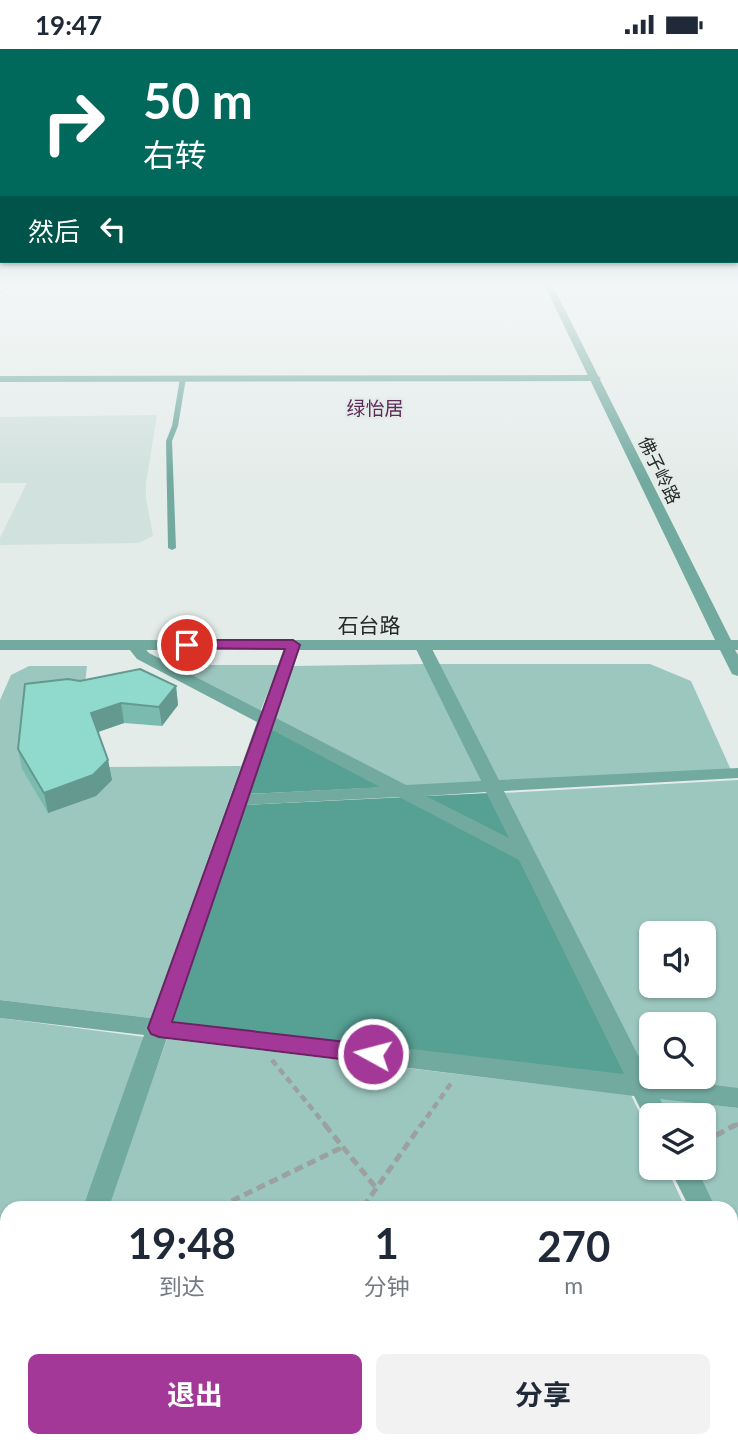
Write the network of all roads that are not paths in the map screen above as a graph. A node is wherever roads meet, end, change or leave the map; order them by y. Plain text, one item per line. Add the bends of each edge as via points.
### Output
1 (581, 349) edge
2 (183, 378) junction
3 (596, 378) junction
4 (0, 379) edge
5 (172, 548) dead end
6 (0, 645) edge
7 (134, 645) junction
8 (293, 645) junction
9 (422, 645) junction
10 (732, 645) edge
11 (738, 671) edge
12 (267, 719) junction
13 (738, 773) edge
14 (493, 787) junction
15 (402, 792) junction
16 (239, 800) junction
17 (527, 856) junction
18 (0, 1009) edge
19 (159, 1028) junction
20 (639, 1080) edge
21 (639, 1086) edge
22 (666, 1089) edge
23 (738, 1098) edge
24 (688, 1180) edge
25 (98, 1201) edge
26 (699, 1201) edge

1 - 3 street, 佛子岭路
2 - 3 street
2 - 4 street
2 - 5 lane via 169,441
3 - 10 street, 佛子岭路
6 - 7 street, 石台路
7 - 8 street, 石台路
7 - 12 street via 143,656
8 - 9 street, 石台路
8 - 12 street
9 - 10 street, 石台路
9 - 14 street
10 - 11 street, 佛子岭路
12 - 15 street
12 - 16 street
13 - 14 street
14 - 15 street
14 - 17 street
15 - 16 street
15 - 17 street
16 - 19 street
17 - 20 street
18 - 19 street
19 - 21 street
19 - 25 street
22 - 23 street
24 - 26 street

